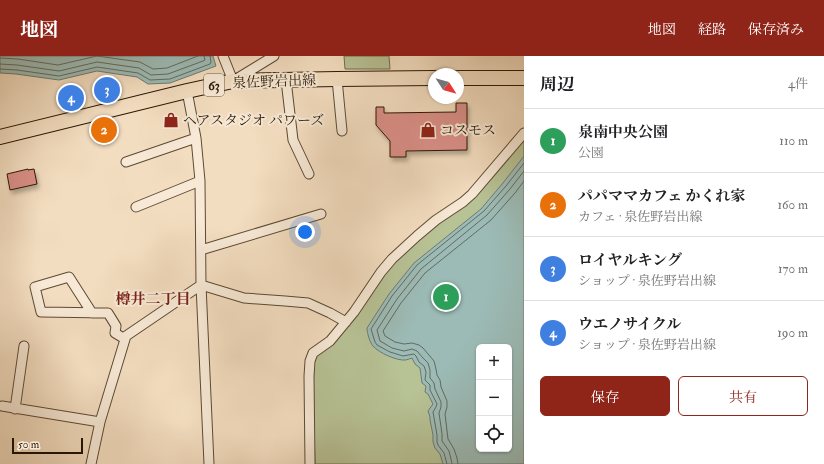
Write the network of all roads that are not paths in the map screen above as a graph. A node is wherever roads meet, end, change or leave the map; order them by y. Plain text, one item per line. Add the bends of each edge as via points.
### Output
1 (223, 56) edge
2 (274, 56) edge
3 (428, 78) edge
4 (464, 78) edge
5 (524, 78) edge
6 (337, 79) junction
7 (286, 80) junction
8 (233, 81) junction
9 (187, 91) junction
10 (342, 131) dead end
11 (524, 133) edge
12 (0, 137) edge
13 (196, 138) junction
14 (126, 162) dead end
15 (309, 174) dead end
16 (200, 181) junction
17 (136, 207) dead end
18 (321, 214) dead end
19 (201, 250) junction
20 (201, 285) junction
21 (92, 313) junction
22 (346, 322) junction
23 (125, 339) junction
24 (24, 346) dead end
25 (2, 406) dead end
26 (15, 409) junction
27 (100, 422) junction
28 (91, 464) edge
29 (209, 464) edge
30 (310, 464) edge

1 - 8 street
2 - 8 street
3 - 6 main road, 泉佐野岩出線 / 63
4 - 5 main road
6 - 7 main road, 泉佐野岩出線 / 63
6 - 10 street
7 - 8 main road, 泉佐野岩出線 / 63
7 - 15 street via 293,140
8 - 9 main road, 泉佐野岩出線 / 63
9 - 12 main road, 泉佐野岩出線 / 63
9 - 13 street
11 - 22 street via 472,194 436,220 392,259
13 - 14 street
13 - 16 street
16 - 17 street
16 - 19 street
18 - 19 street
19 - 20 street
20 - 22 street via 244,298 308,303
20 - 23 street
20 - 29 street
21 - 21 street via 69,277 34,287 41,312
21 - 23 street via 108,313 116,326 115,333
22 - 30 street via 330,341 313,353 310,361
23 - 27 street
24 - 26 street
25 - 26 street
26 - 27 street
27 - 28 street

